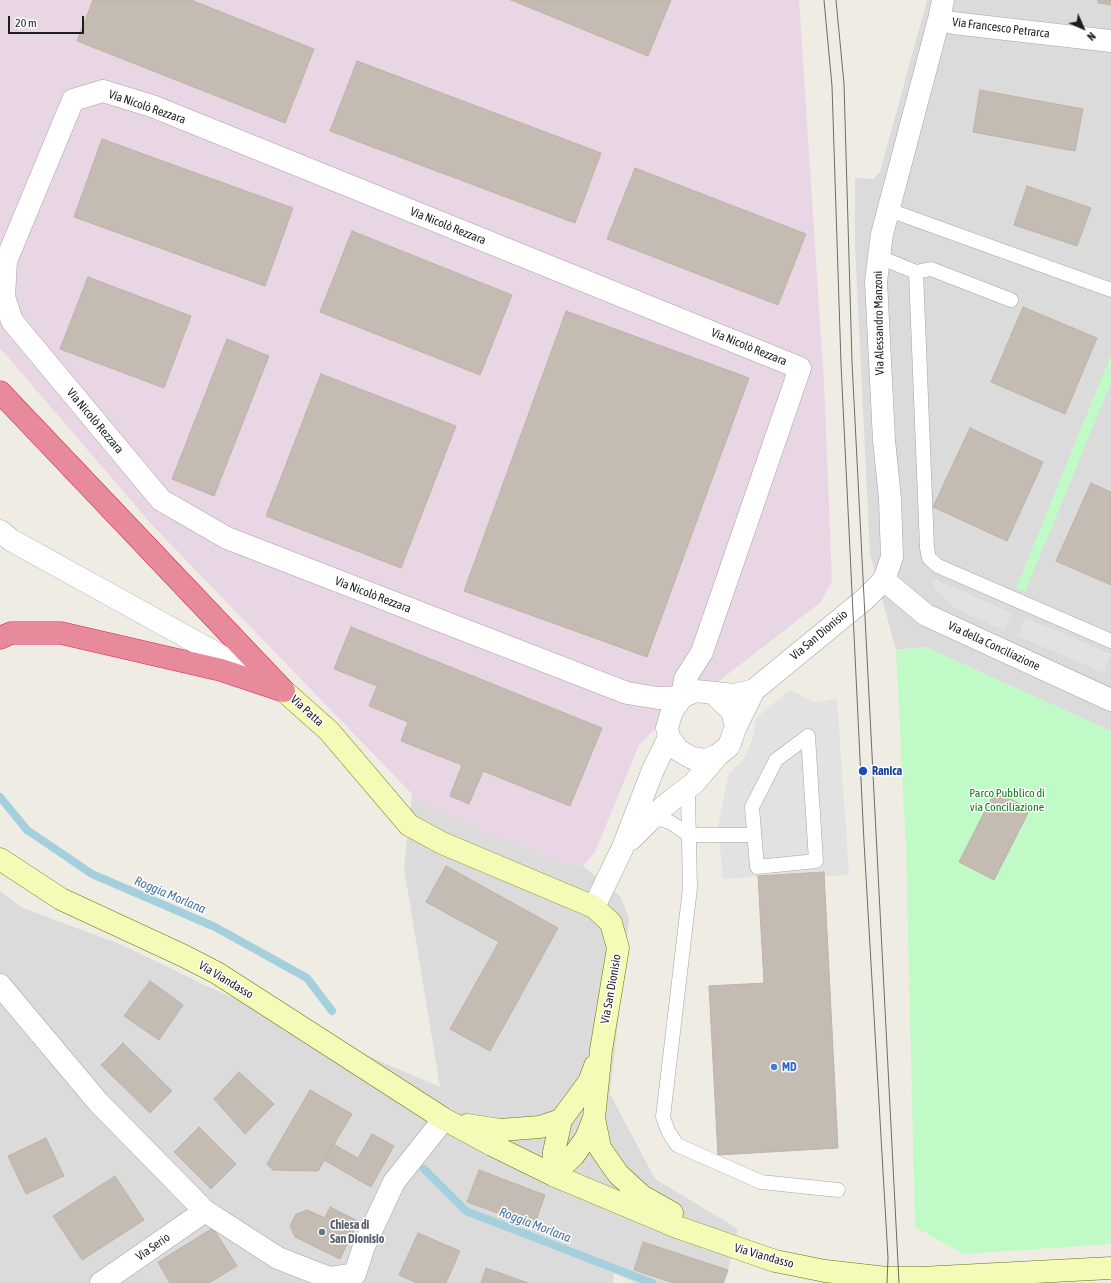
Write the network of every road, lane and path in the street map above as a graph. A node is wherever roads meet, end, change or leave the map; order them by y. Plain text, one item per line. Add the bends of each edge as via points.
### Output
1 (941, 10) edge
2 (1111, 41) edge
3 (889, 210) junction
4 (879, 257) junction
5 (916, 272) junction
6 (1111, 290) edge
7 (1011, 300) dead end
8 (0, 392) edge
9 (0, 531) edge
10 (884, 580) junction
11 (0, 638) edge
12 (1111, 641) edge
13 (702, 652) junction
14 (754, 690) junction
15 (284, 691) junction
16 (710, 692) junction
17 (627, 693) junction
18 (682, 697) junction
19 (1111, 699) edge
20 (736, 726) junction
21 (668, 732) junction
22 (718, 755) junction
23 (649, 781) junction
24 (694, 783) junction
25 (663, 807) junction
26 (645, 823) junction
27 (685, 832) junction
28 (754, 835) junction
29 (623, 847) junction
30 (0, 859) edge
31 (594, 907) junction
32 (0, 985) edge
33 (601, 1050) junction
34 (594, 1118) junction
35 (444, 1119) junction
36 (561, 1120) junction
37 (553, 1174) junction
38 (838, 1190) dead end
39 (205, 1211) junction
40 (723, 1244) junction
41 (1111, 1268) edge
42 (358, 1279) edge
43 (101, 1283) edge

1 - 2 street, Via Francesco Petrarca via 953,23
1 - 3 street, Via Alessandro Manzoni
3 - 4 street, Via Alessandro Manzoni
3 - 6 lane
4 - 5 lane
4 - 10 street, Via Alessandro Manzoni via 876,289 892,557
5 - 7 lane via 932,269
5 - 12 lane via 926,548 929,558 938,566
8 - 15 highway
9 - 15 street, Via Patta via 11,540
10 - 14 street, Via San Dionisio via 865,599
10 - 19 street, Via della Conciliazione via 926,614
11 - 15 highway via 11,633 60,633 221,670
13 - 16 street, Via Nicolò Rezzara
13 - 17 street, Via Nicolò Rezzara via 800,368 152,106 103,91 73,100 6,261 4,297 12,321 161,500 227,538
13 - 18 street, Via Nicolò Rezzara via 685,679
14 - 16 street, Via San Dionisio via 735,695
14 - 20 street, Via San Dionisio
15 - 31 street, Via Patta via 329,731 409,825 442,843
16 - 18 street via 696,691
16 - 20 street via 732,711
17 - 18 street, Via Nicolò Rezzara via 658,698
17 - 21 street, Via Nicolò Rezzara via 651,709
18 - 21 street via 672,711
20 - 22 street via 729,746
21 - 22 street via 678,750 692,758 706,760
21 - 23 street
22 - 24 street
23 - 25 lane via 650,789
23 - 29 street
24 - 25 street
24 - 27 lane via 688,795
25 - 26 street
25 - 27 lane
26 - 27 lane via 659,819 670,822
26 - 29 street
27 - 28 lane
27 - 38 lane via 690,888 663,1116 668,1131 677,1145 761,1182
28 - 28 lane via 757,866 816,861 808,736 776,760 752,807
29 - 31 street
30 - 35 street, Via Viandasso via 61,899 217,973
31 - 33 street, Via San Dionisio via 611,923 618,948
32 - 39 street via 98,1102
33 - 34 street
33 - 36 street via 589,1082
34 - 37 street via 586,1138 574,1155
34 - 40 street via 600,1148 618,1174 642,1196
35 - 36 street via 500,1130 540,1127
35 - 37 street, Via Viandasso
35 - 42 street via 394,1182 364,1246
36 - 37 street
37 - 40 street, Via Viandasso via 627,1207
39 - 42 street via 278,1258 329,1278
39 - 43 street, Via Serio
40 - 41 street, Via Viandasso via 782,1262 826,1271 887,1278

